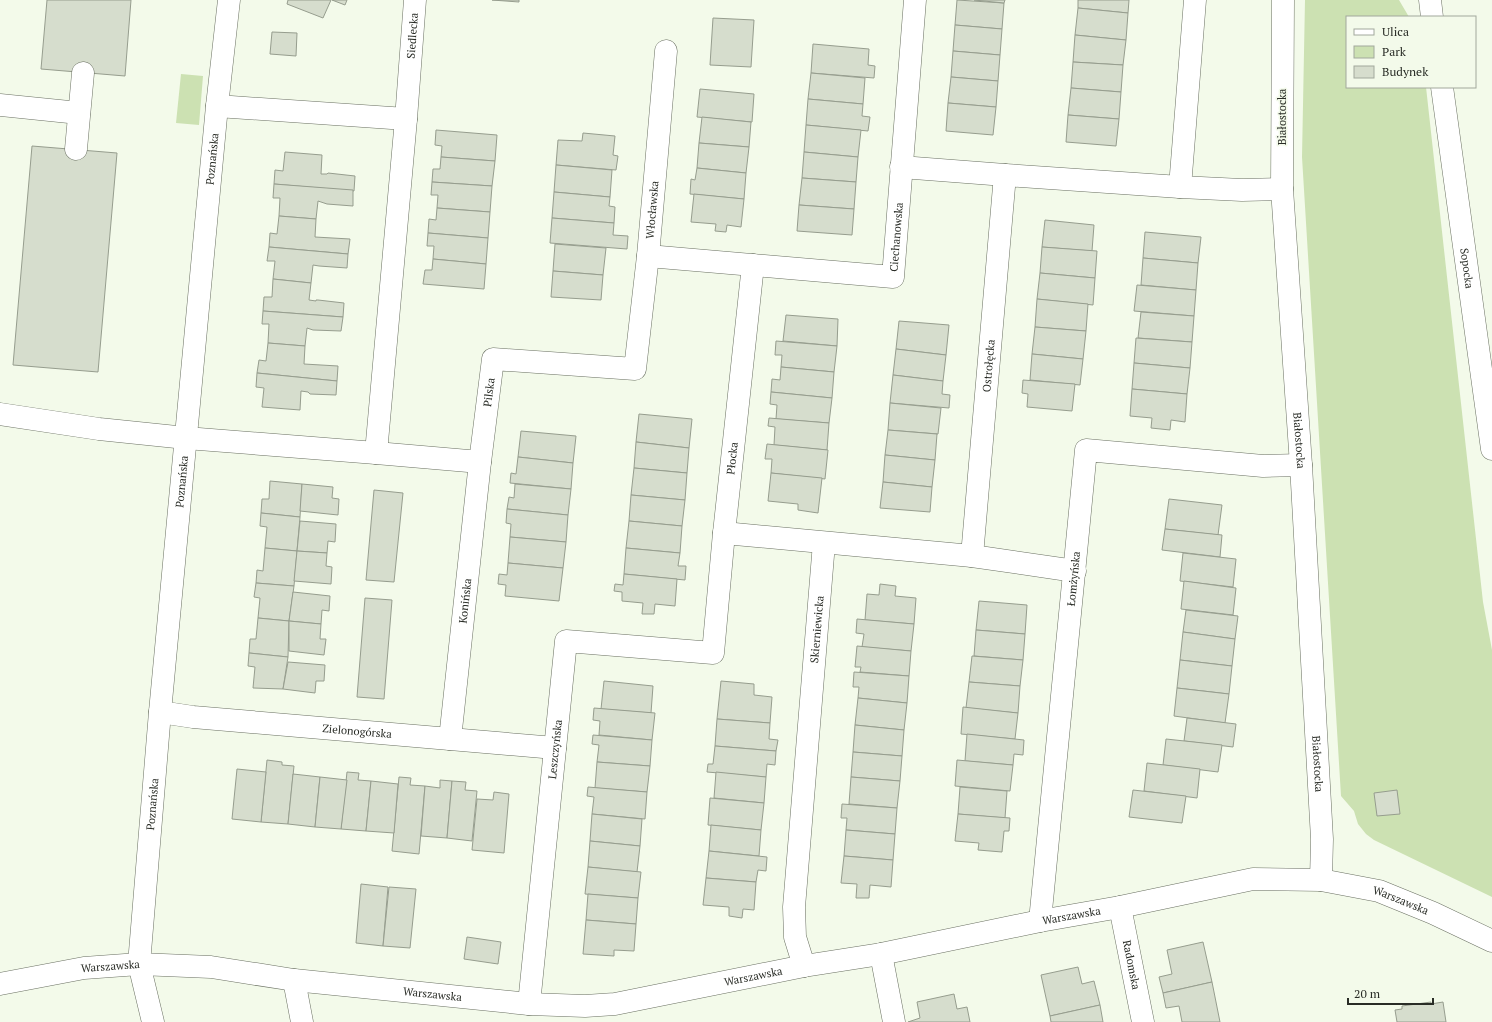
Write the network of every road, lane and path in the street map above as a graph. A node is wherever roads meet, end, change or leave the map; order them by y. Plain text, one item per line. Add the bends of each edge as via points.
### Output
1 (229, 0) edge
2 (415, 0) edge
3 (915, 0) edge
4 (1195, 0) edge
5 (1283, 0) edge
6 (1430, 0) edge
7 (1432, 16) edge
8 (666, 51) dead end
9 (83, 72) dead end
10 (1442, 88) edge
11 (0, 105) edge
12 (217, 106) junction
13 (79, 113) junction
14 (406, 119) junction
15 (76, 149) dead end
16 (901, 167) junction
17 (1006, 175) junction
18 (1180, 187) junction
19 (1282, 189) junction
20 (648, 256) junction
21 (753, 264) junction
22 (636, 369) joint
23 (0, 414) edge
24 (186, 438) junction
25 (1492, 449) edge
26 (376, 453) junction
27 (480, 462) junction
28 (1301, 465) junction
29 (724, 533) junction
30 (824, 543) junction
31 (972, 556) junction
32 (1075, 571) junction
33 (713, 653) joint
34 (160, 712) junction
35 (450, 738) junction
36 (555, 748) junction
37 (1321, 880) junction
38 (1120, 907) junction
39 (1040, 921) junction
40 (1492, 941) edge
41 (881, 954) junction
42 (139, 964) junction
43 (804, 966) junction
44 (294, 980) junction
45 (0, 984) edge
46 (529, 1004) junction
47 (586, 1014) edge
48 (153, 1022) edge
49 (302, 1022) edge
50 (894, 1022) edge
51 (1143, 1022) edge

1 - 12 street, Poznańska
2 - 14 street, Siedlecka
3 - 16 street, Ciechanowska
4 - 18 street
5 - 19 street, Białostocka
6 - 7 street
8 - 20 street, Włocławska
9 - 13 street
10 - 25 street, Sopocka
11 - 13 street
12 - 14 street
12 - 24 street, Poznańska
13 - 15 street
14 - 26 street
16 - 17 street
16 - 21 street, Ciechanowska via 893,277
17 - 18 street
17 - 31 street, Ostrołęcka
18 - 19 street
19 - 28 street, Białostocka
20 - 21 street, Ciechanowska
20 - 22 street, Włocławska
21 - 29 street, Płocka
22 - 27 street, Pilska via 493,359
23 - 24 street via 98,429
24 - 26 street
24 - 34 street, Poznańska
26 - 27 street
27 - 35 street, Konińska
28 - 32 street, Łomżyńska via 1263,466 1086,450
28 - 37 street, Białostocka via 1322,839
29 - 30 street
29 - 33 street, Płocka
30 - 31 street
30 - 43 street, Skierniewicka via 794,907 795,937
31 - 32 street
32 - 39 street, Łomżyńska
33 - 36 street, Leszczyńska via 566,641
34 - 35 street, Zielonogórska via 193,717
34 - 42 street, Poznańska
35 - 36 street, Zielonogórska
36 - 46 street, Leszczyńska
37 - 38 street, Warszawska via 1253,879
37 - 40 street, Warszawska via 1379,891
38 - 39 street, Warszawska
38 - 51 street, Radomska
39 - 41 street, Warszawska
41 - 43 street, Warszawska
41 - 50 street
42 - 44 street, Warszawska via 211,967
42 - 45 street, Warszawska via 84,968
42 - 48 street, Poznańska
43 - 47 street, Warszawska via 615,1004
44 - 46 street, Warszawska
44 - 49 street
46 - 47 street, Warszawska

